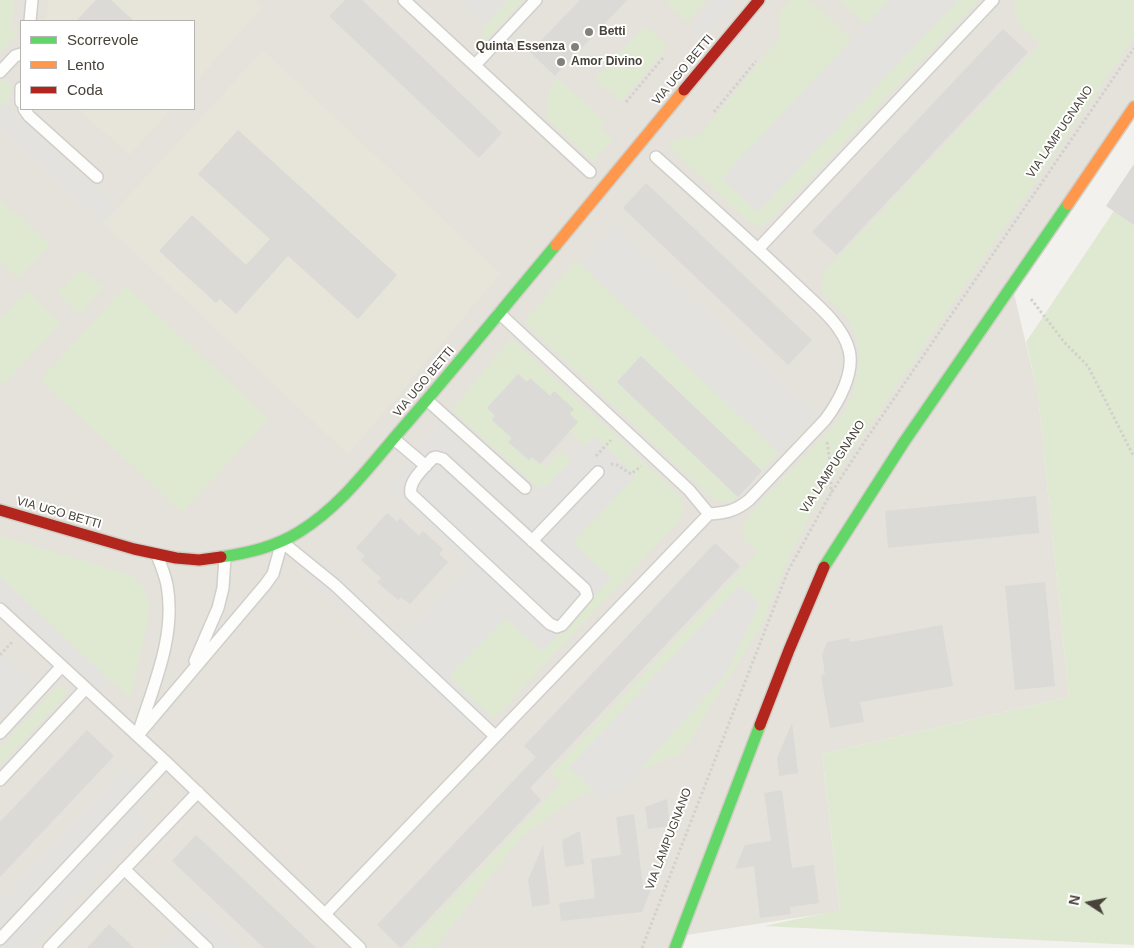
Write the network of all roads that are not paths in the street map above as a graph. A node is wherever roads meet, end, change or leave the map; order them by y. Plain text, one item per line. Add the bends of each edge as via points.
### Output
1 (32, 0) edge
2 (404, 0) edge
3 (536, 0) edge
4 (759, 0) edge
5 (993, 0) edge
6 (30, 20) edge
7 (20, 54) edge
8 (475, 65) junction
9 (0, 72) edge
10 (1134, 106) edge
11 (25, 110) edge
12 (656, 156) dead end
13 (590, 172) dead end
14 (97, 177) dead end
15 (758, 249) junction
16 (500, 313) junction
17 (427, 400) junction
18 (394, 438) junction
19 (426, 466) junction
20 (598, 472) road end
21 (525, 488) dead end
22 (0, 510) edge
23 (709, 514) junction
24 (532, 540) junction
25 (282, 542) junction
26 (157, 555) junction
27 (225, 558) junction
28 (0, 609) edge
29 (62, 666) junction
30 (187, 676) junction
31 (86, 688) junction
32 (0, 733) edge
33 (138, 735) junction
34 (495, 736) junction
35 (166, 762) junction
36 (0, 780) edge
37 (198, 792) junction
38 (124, 869) junction
39 (325, 914) junction
40 (0, 939) edge
41 (199, 945) edge
42 (50, 948) edge
43 (360, 948) edge
44 (675, 948) edge

1 - 6 lane
2 - 8 lane
3 - 8 lane
4 - 16 street, VIA UGO BETTI
5 - 15 lane
7 - 9 lane
8 - 13 lane
10 - 44 street via 904,442 822,571
11 - 14 lane
12 - 15 lane
15 - 23 lane via 840,331 849,350 849,364 842,392 820,425 741,507 733,512
16 - 17 street, VIA UGO BETTI
16 - 23 lane via 689,490
17 - 18 street, VIA UGO BETTI
17 - 21 lane
18 - 19 lane
18 - 25 street, VIA UGO BETTI via 334,506
19 - 24 lane via 436,457 443,459
19 - 24 lane via 410,487 414,498 557,627 583,601 587,592
20 - 24 lane
22 - 26 street, VIA UGO BETTI
23 - 34 lane
25 - 27 street, VIA UGO BETTI
25 - 30 lane via 273,574
25 - 34 lane via 335,586
26 - 27 street, VIA UGO BETTI via 199,560
26 - 33 lane via 167,584 169,621 162,662
27 - 30 lane via 218,608
28 - 29 lane
29 - 31 lane
29 - 32 lane
30 - 33 lane
31 - 33 lane
31 - 36 lane
33 - 35 lane
34 - 39 lane
35 - 37 lane
35 - 40 lane
37 - 38 lane
37 - 39 lane
38 - 41 lane
38 - 42 lane
39 - 43 lane

